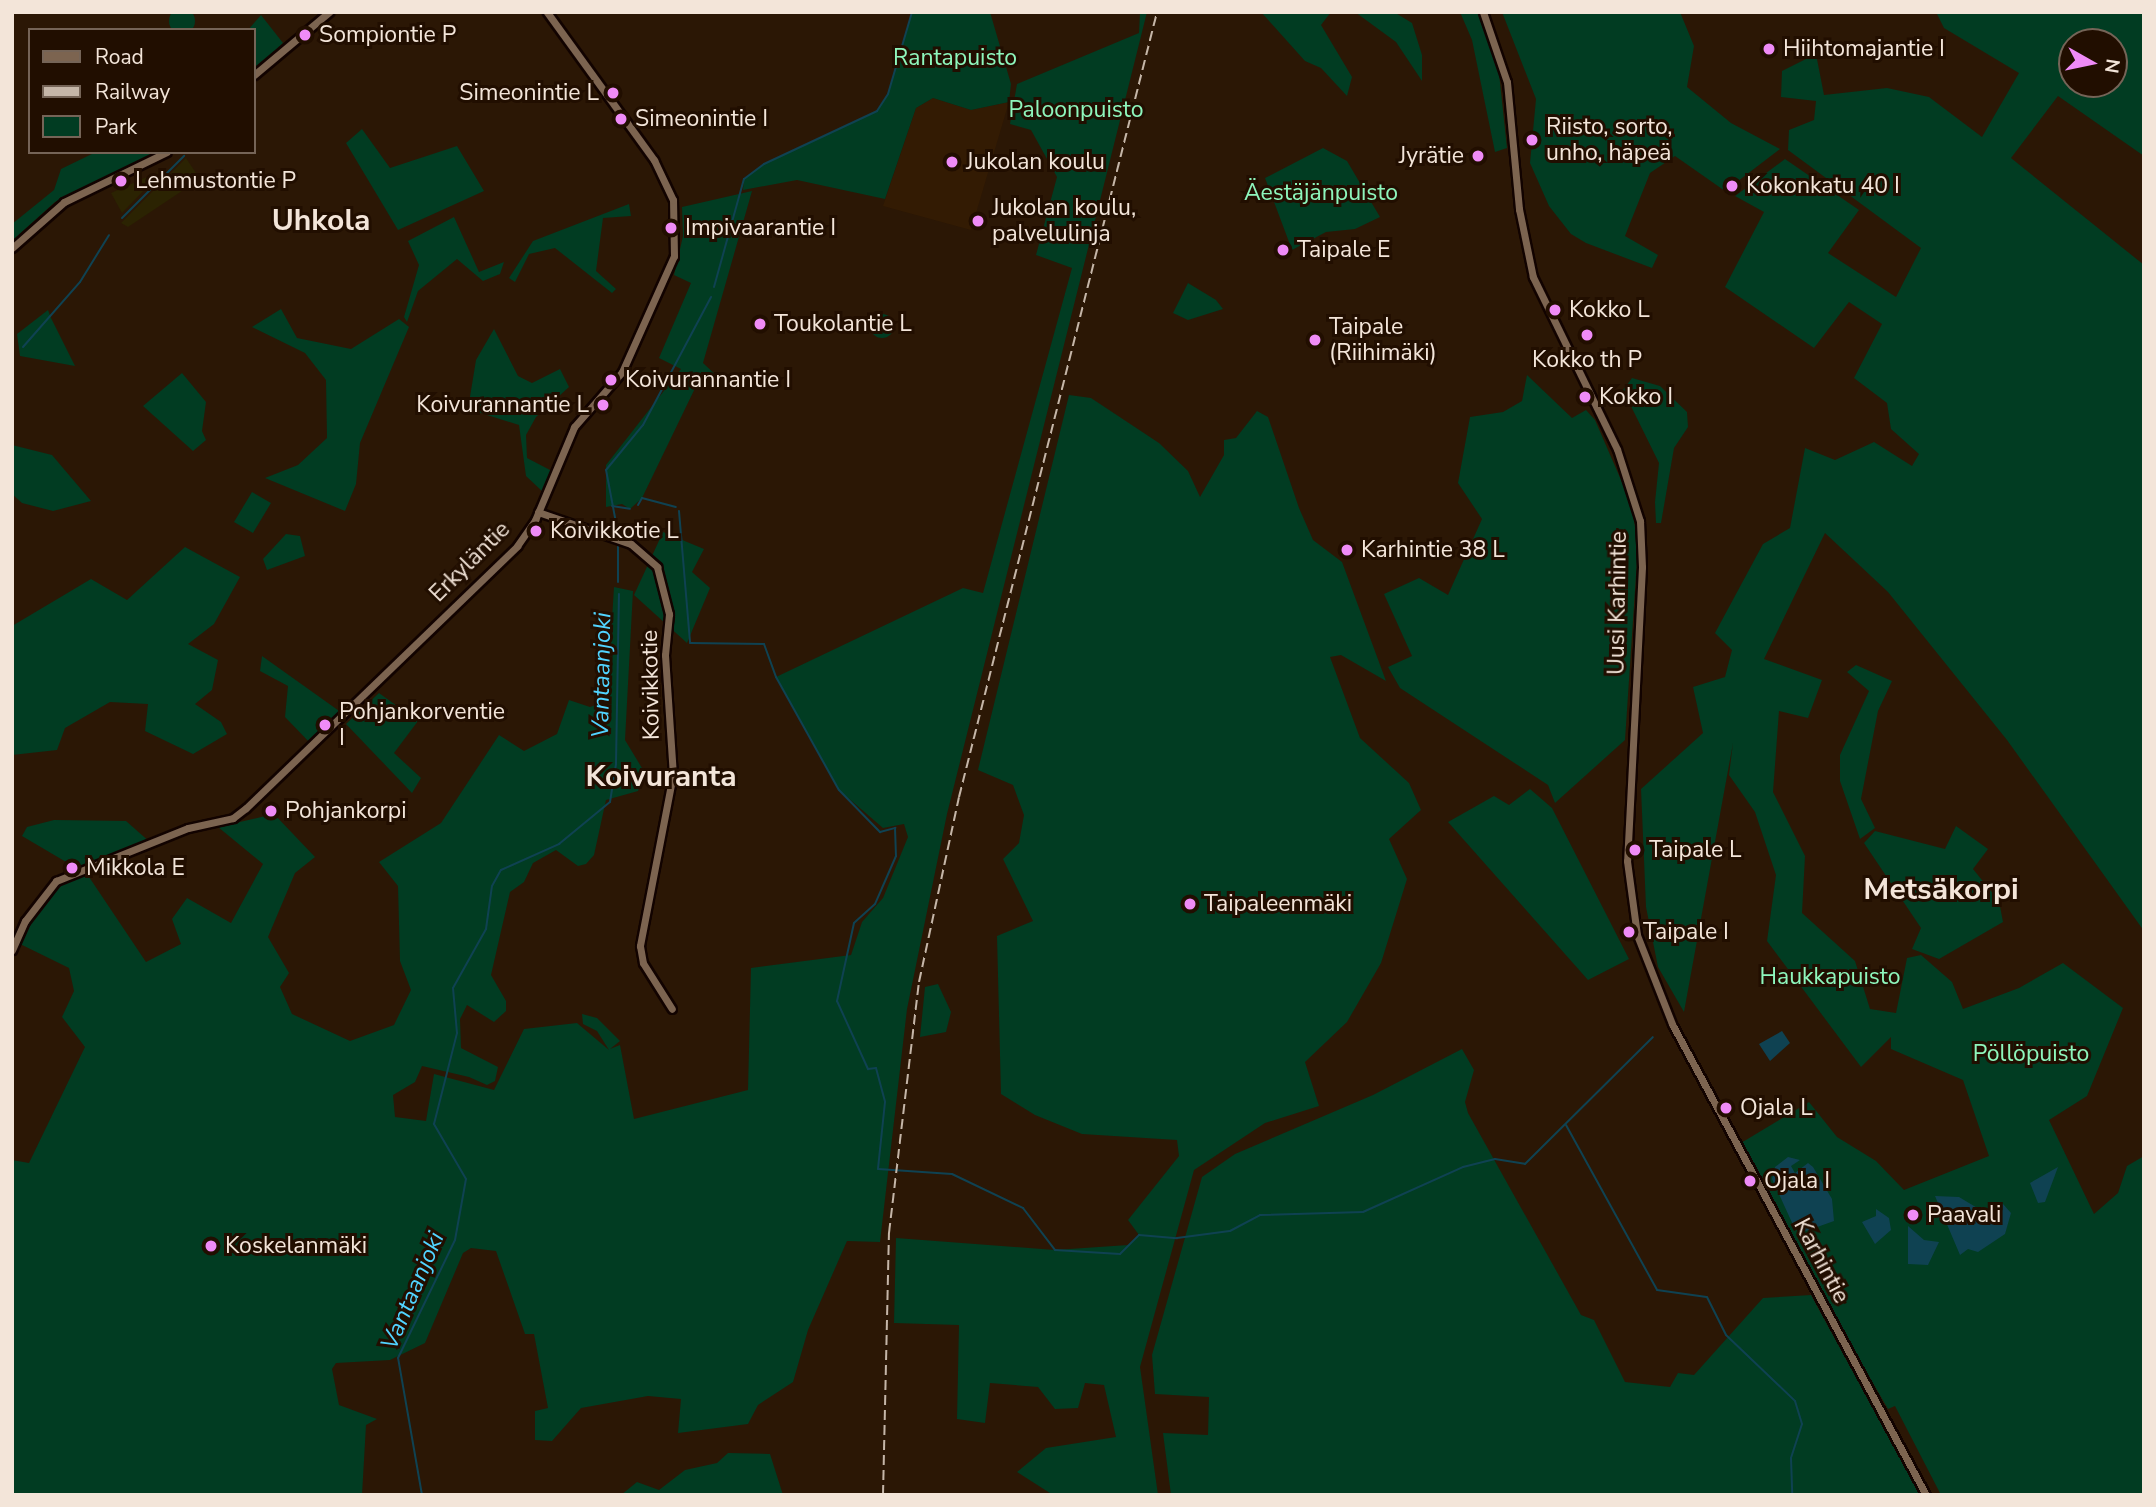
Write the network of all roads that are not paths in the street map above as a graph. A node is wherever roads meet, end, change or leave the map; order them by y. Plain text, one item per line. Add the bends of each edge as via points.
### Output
1 (329, 12) edge
2 (547, 12) edge
3 (1483, 12) edge
4 (256, 73) edge
5 (163, 154) edge
6 (12, 248) edge
7 (538, 512) junction
8 (1629, 887) joint
9 (12, 950) edge
10 (672, 1009) dead end
11 (1926, 1495) edge

1 - 4 street
2 - 7 street, Erkyläntie via 663,175 677,229 668,273 630,356 616,381 566,440
3 - 8 street, Uusi Karhintie via 1507,82 1519,209 1533,278 1617,449 1640,521
5 - 6 street via 64,202
7 - 9 street, Erkyläntie via 517,546 240,814 188,828 56,881 25,921
7 - 10 street, Koivikkotie via 631,544 657,567 669,614 665,655 673,774 640,946 643,962
8 - 11 street, Karhintie via 1643,958 1672,1024

